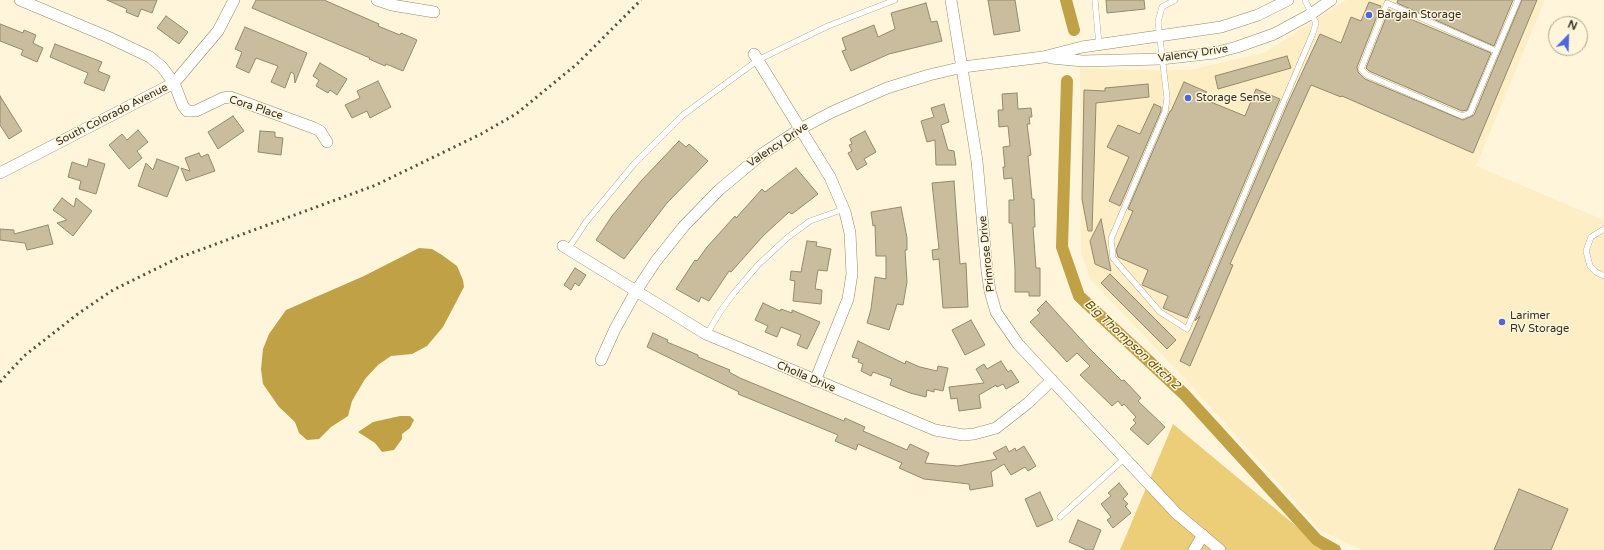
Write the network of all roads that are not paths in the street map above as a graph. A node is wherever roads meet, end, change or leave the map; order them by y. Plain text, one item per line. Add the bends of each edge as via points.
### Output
1 (20, 0) edge
2 (234, 0) edge
3 (377, 0) edge
4 (895, 0) edge
5 (951, 0) edge
6 (1095, 0) edge
7 (1175, 0) edge
8 (1288, 0) edge
9 (1305, 0) edge
10 (1331, 0) edge
11 (1518, 0) edge
12 (1386, 1) edge
13 (434, 12) dead end
14 (1311, 14) junction
15 (1160, 37) junction
16 (1099, 45) junction
17 (1496, 51) junction
18 (756, 57) junction
19 (1043, 57) junction
20 (1161, 59) junction
21 (963, 67) junction
22 (174, 83) junction
23 (800, 130) junction
24 (327, 142) dead end
25 (0, 172) edge
26 (844, 209) junction
27 (1604, 229) edge
28 (566, 247) joint
29 (1604, 276) edge
30 (636, 292) junction
31 (707, 334) junction
32 (601, 360) dead end
33 (1052, 380) junction
34 (815, 381) junction
35 (1125, 457) junction
36 (1060, 517) dead end
37 (1203, 535) junction
38 (1194, 550) edge
39 (1220, 550) edge

1 - 22 street via 140,51 162,68
2 - 22 street, South Colorado Avenue via 218,31
3 - 13 street
4 - 18 lane
5 - 21 street, Primrose Drive
6 - 16 lane
7 - 15 lane via 1162,7 1158,22
8 - 15 street, Valency Drive via 1240,23
9 - 14 lane
10 - 14 street, Valency Drive
11 - 17 lane
12 - 17 lane
12 - 17 lane via 1361,68 1367,75 1462,116 1470,113
14 - 20 street, Valency Drive via 1274,34 1237,47 1214,53
14 - 20 lane via 1316,23 1313,32 1187,329 1160,312 1113,258 1111,239 1165,112 1167,98
15 - 16 street, Valency Drive
15 - 20 lane
16 - 19 street, Valency Drive
18 - 23 street
18 - 28 lane via 684,116 650,148 612,189
19 - 20 street, Valency Drive via 1083,61
19 - 21 street, Valency Drive
21 - 23 street, Valency Drive via 887,88 832,112
21 - 33 street, Primrose Drive via 977,161 990,291 996,312 1007,329
22 - 24 street, Cora Place via 187,111 196,111 230,97 314,128 320,131
22 - 25 street, South Colorado Avenue
23 - 26 street via 830,177
23 - 30 street, Valency Drive via 745,167 700,209 661,254
26 - 31 lane via 810,221 787,238 758,265 734,293
26 - 34 street via 852,246 851,284 844,312
27 - 29 lane via 1591,237 1586,251 1586,259 1590,266
28 - 30 street, Cholla Drive
30 - 31 street, Cholla Drive
30 - 32 street, Valency Drive
31 - 34 street, Cholla Drive
33 - 34 street, Cholla Drive via 1004,423 985,432 963,435 934,430
33 - 35 street, Primrose Drive
35 - 36 lane
35 - 37 street, Primrose Drive via 1176,513
37 - 38 street
37 - 39 street, Primrose Drive

